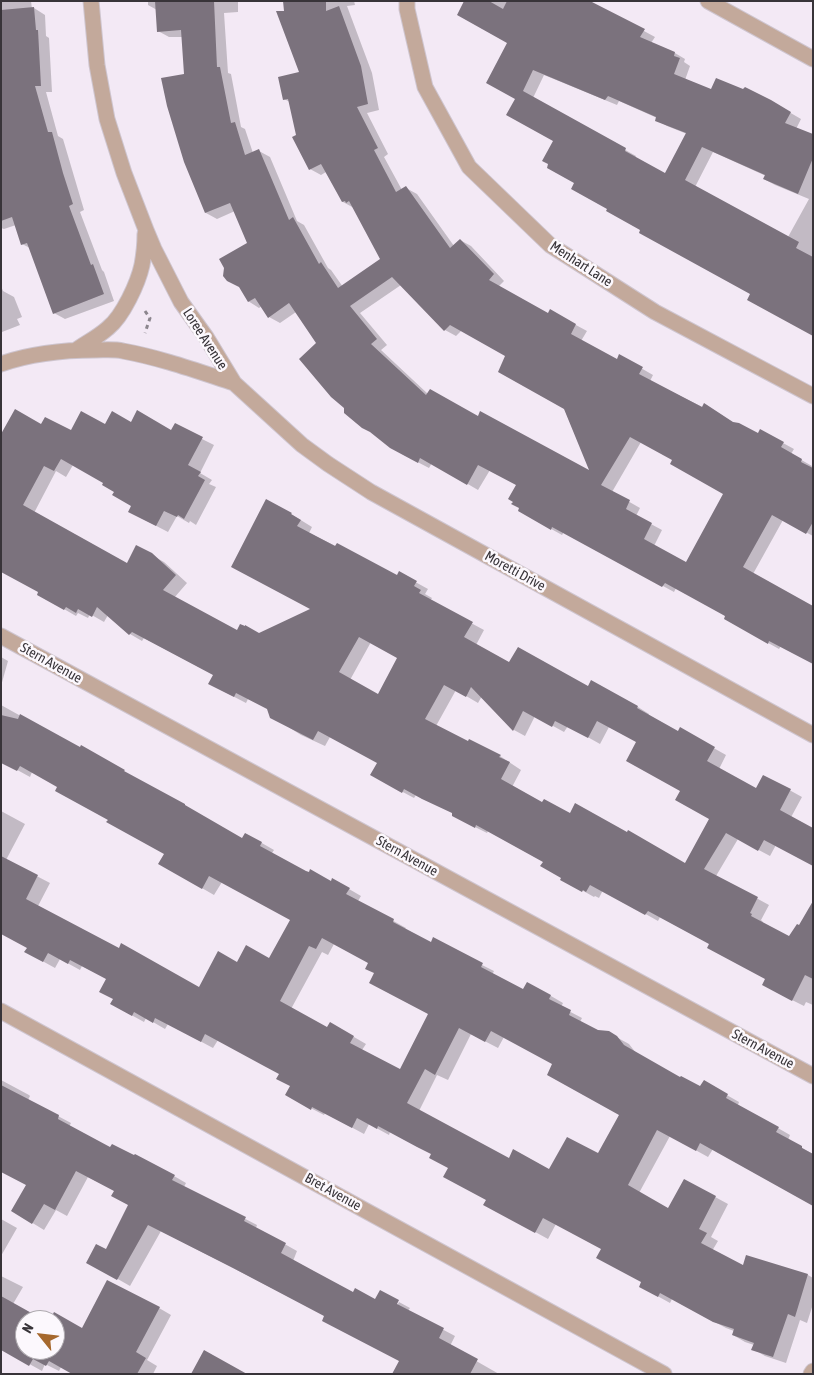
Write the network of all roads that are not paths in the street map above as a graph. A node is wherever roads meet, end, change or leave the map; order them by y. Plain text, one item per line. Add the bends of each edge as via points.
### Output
1 (91, 1) edge
2 (407, 1) edge
3 (708, 1) edge
4 (813, 58) edge
5 (146, 230) junction
6 (76, 350) junction
7 (1, 364) edge
8 (234, 383) junction
9 (813, 396) edge
10 (1, 636) edge
11 (813, 735) edge
12 (1, 1011) edge
13 (813, 1076) edge
14 (664, 1374) edge

1 - 5 street, Loree Avenue via 97,65 107,119
2 - 9 street, Menhart Lane via 426,87 476,174 550,245 655,312
3 - 4 street
5 - 6 street, Loree Avenue via 142,267 126,304 108,328
5 - 8 street, Loree Avenue via 181,302
6 - 7 street, Loree Avenue
6 - 8 street, Loree Avenue via 121,350
8 - 11 street, Moretti Drive via 302,445 357,484
10 - 13 street, Stern Avenue
12 - 14 street, Bret Avenue

